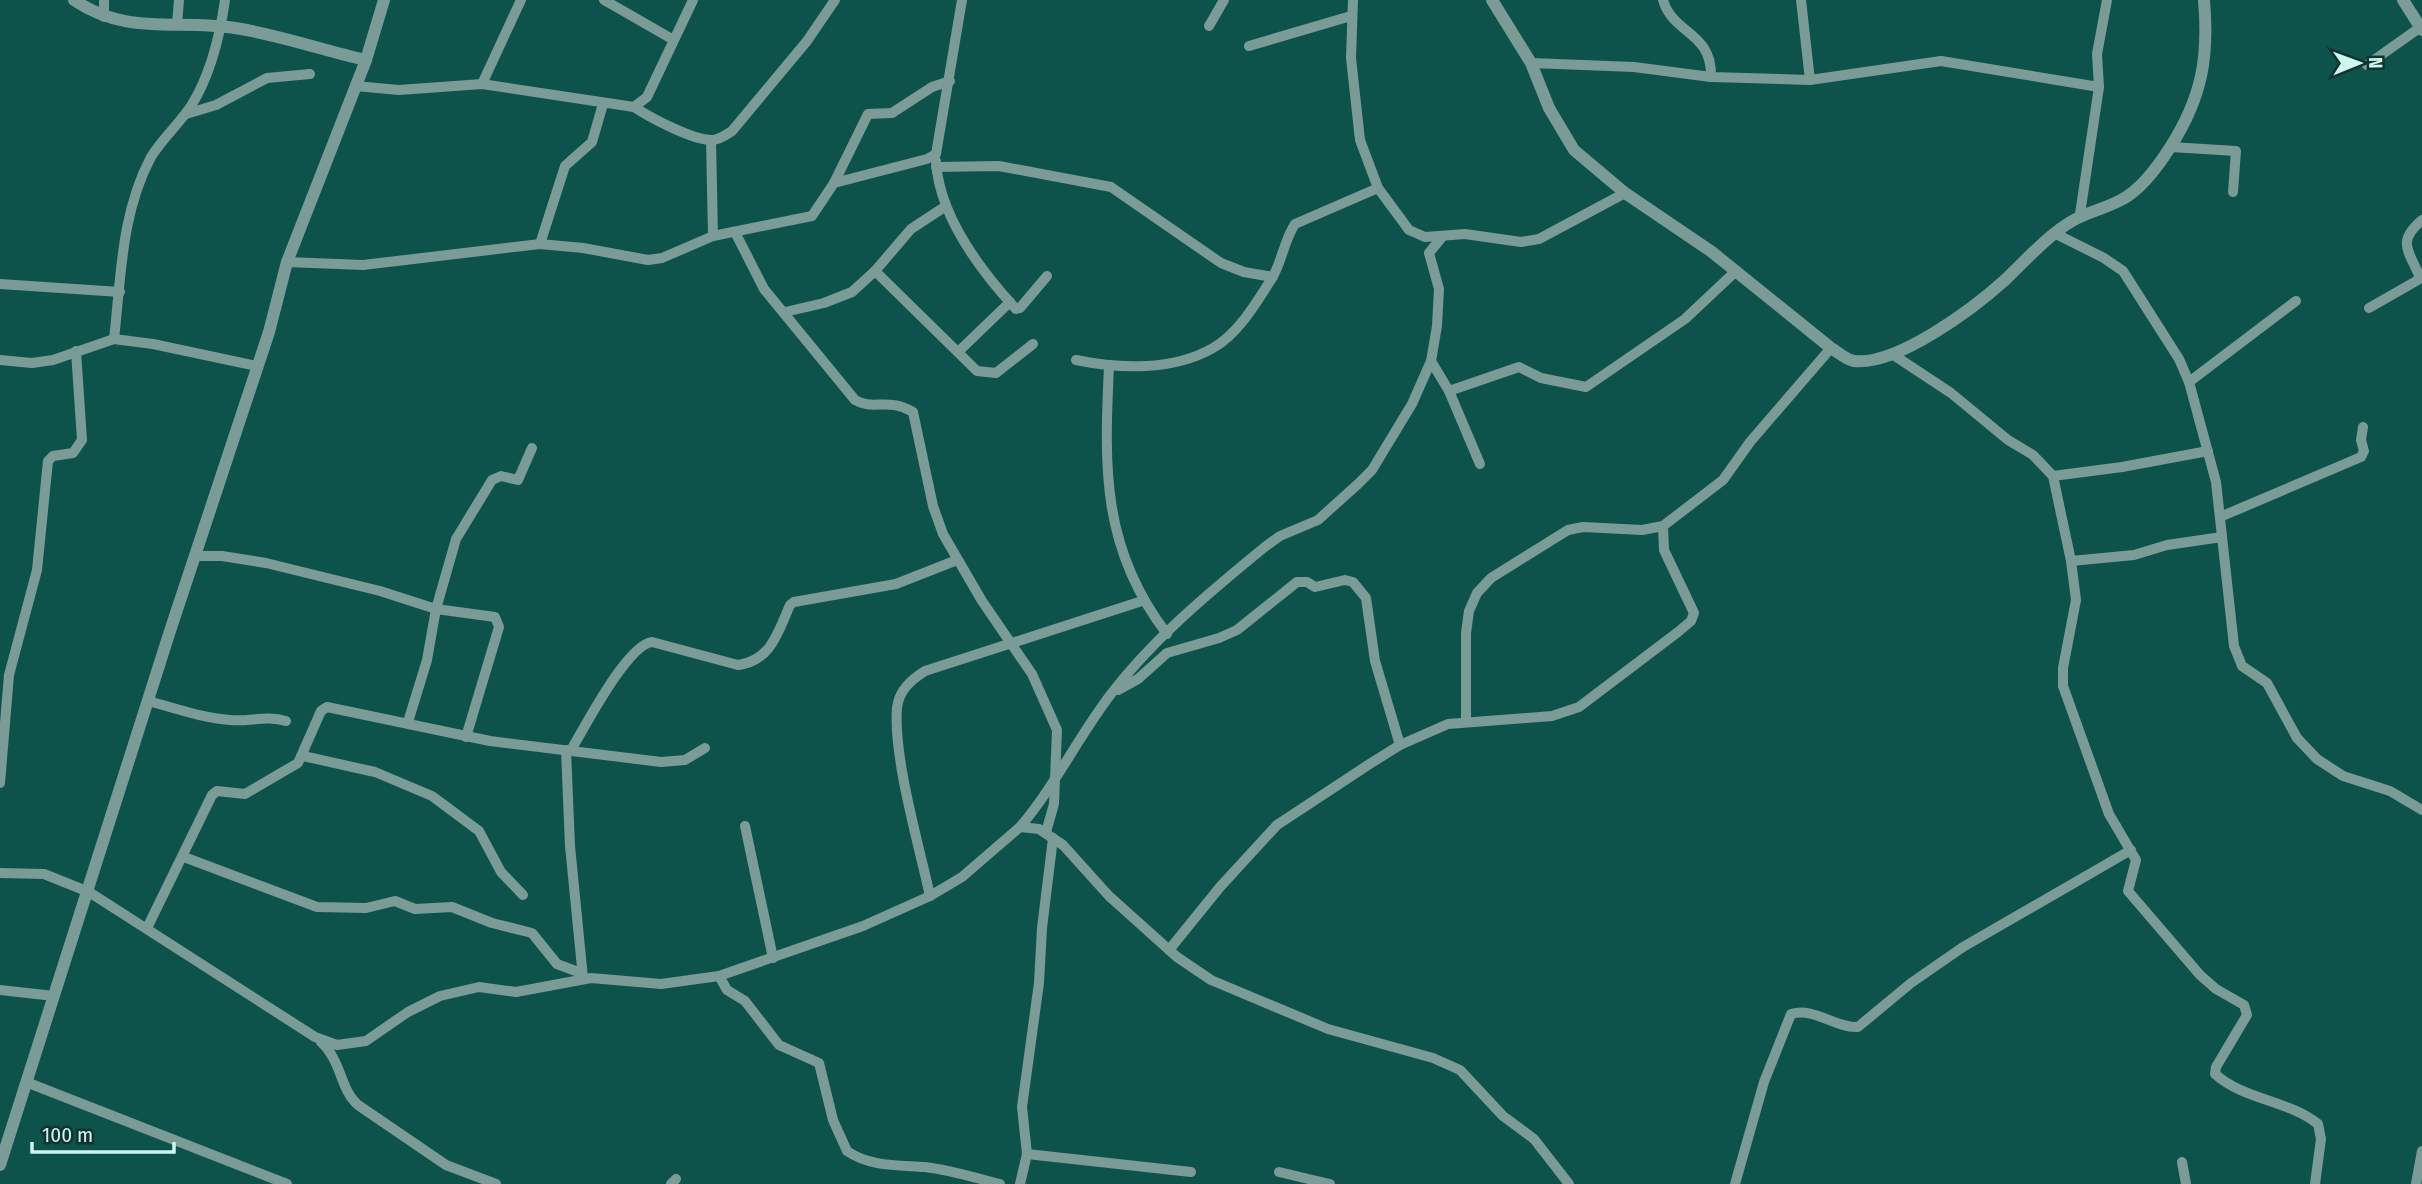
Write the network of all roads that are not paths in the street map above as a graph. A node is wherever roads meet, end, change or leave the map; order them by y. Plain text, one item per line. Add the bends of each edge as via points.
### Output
1 (74, 0) edge
2 (104, 0) edge
3 (179, 0) edge
4 (225, 0) edge
5 (384, 0) edge
6 (521, 0) edge
7 (604, 0) edge
8 (693, 0) edge
9 (835, 0) edge
10 (962, 0) edge
11 (1224, 0) edge
12 (1353, 0) edge
13 (1492, 0) edge
14 (1663, 0) edge
15 (1801, 0) edge
16 (2107, 0) edge
17 (2204, 0) edge
18 (2403, 0) edge
19 (619, 3) edge
20 (1351, 16) junction
21 (104, 18) junction
22 (177, 24) junction
23 (1209, 26) dead end
24 (221, 27) junction
25 (2421, 28) edge
26 (672, 40) junction
27 (1249, 46) dead end
28 (366, 60) junction
29 (1531, 63) junction
30 (2367, 65) dead end
31 (310, 74) dead end
32 (1711, 77) junction
33 (1810, 80) junction
34 (950, 81) junction
35 (482, 84) junction
36 (355, 86) junction
37 (2099, 87) junction
38 (603, 104) junction
39 (634, 107) junction
40 (185, 114) junction
41 (711, 140) junction
42 (2171, 147) junction
43 (936, 154) junction
44 (936, 167) junction
45 (834, 183) junction
46 (1378, 188) junction
47 (1625, 192) junction
48 (2233, 192) dead end
49 (946, 206) junction
50 (2080, 214) junction
51 (2422, 220) edge
52 (735, 232) junction
53 (2054, 233) junction
54 (713, 236) junction
55 (1441, 237) junction
56 (540, 244) junction
57 (287, 262) junction
58 (876, 271) junction
59 (1736, 271) junction
60 (1047, 276) dead end
61 (1273, 277) junction
62 (0, 284) edge
63 (120, 292) junction
64 (2296, 301) dead end
65 (1010, 302) junction
66 (2369, 308) dead end
67 (785, 312) junction
68 (114, 339) junction
69 (1033, 344) dead end
70 (1831, 348) junction
71 (76, 351) junction
72 (958, 352) junction
73 (1892, 354) junction
74 (0, 360) edge
75 (1076, 360) dead end
76 (1431, 361) junction
77 (257, 366) junction
78 (1109, 367) junction
79 (2189, 382) junction
80 (1449, 391) junction
81 (2363, 427) dead end
82 (532, 448) dead end
83 (2208, 451) junction
84 (1480, 464) dead end
85 (2053, 476) junction
86 (2220, 517) junction
87 (1663, 527) junction
88 (2222, 537) junction
89 (194, 556) junction
90 (957, 560) junction
91 (2071, 561) junction
92 (1142, 601) junction
93 (436, 609) junction
94 (1167, 634) junction
95 (1008, 643) junction
96 (1111, 695) junction
97 (148, 701) junction
98 (286, 721) dead end
99 (1466, 722) junction
100 (408, 723) junction
101 (466, 737) junction
102 (1399, 745) junction
103 (705, 748) dead end
104 (568, 750) junction
105 (303, 756) junction
106 (0, 783) edge
107 (1053, 784) junction
108 (2422, 810) edge
109 (745, 826) dead end
110 (1020, 827) junction
111 (1050, 835) junction
112 (2132, 850) junction
113 (184, 857) junction
114 (0, 873) edge
115 (89, 892) junction
116 (523, 895) dead end
117 (930, 895) junction
118 (147, 928) junction
119 (1169, 950) junction
120 (773, 958) junction
121 (582, 976) junction
122 (719, 976) junction
123 (0, 990) edge
124 (54, 996) junction
125 (315, 1037) junction
126 (26, 1082) junction
127 (2422, 1151) edge
128 (1027, 1154) junction
129 (2182, 1162) dead end
130 (0, 1165) edge
131 (1191, 1172) dead end
132 (1279, 1172) dead end
133 (286, 1184) edge
134 (496, 1184) edge
135 (1000, 1184) edge
136 (1020, 1184) edge
137 (1330, 1184) edge
138 (1569, 1184) edge
139 (1735, 1184) edge
140 (2186, 1184) edge
141 (2315, 1184) edge
142 (2416, 1184) edge

1 - 21 street
2 - 21 street
3 - 22 street
4 - 24 street
5 - 28 street
6 - 35 street
7 - 19 street
8 - 26 street
9 - 41 street via 732,131
10 - 34 street
11 - 23 street
12 - 20 street
13 - 29 street
14 - 32 street via 1670,14 1707,50
15 - 33 street
16 - 37 street via 2097,54
17 - 42 street via 2207,45 2202,80
18 - 25 street
19 - 26 street
20 - 27 street
20 - 46 street via 1353,101 1360,140
21 - 22 street
22 - 24 street
24 - 28 street via 280,36
24 - 40 street via 200,89
25 - 30 street
26 - 39 street via 647,97
28 - 36 street
29 - 32 street via 1634,67
29 - 47 street via 1549,108 1574,150
31 - 40 street via 267,78 216,105
32 - 33 street
33 - 37 street via 1941,61
34 - 43 street
34 - 45 street via 892,113 868,114
35 - 36 street via 399,90
35 - 38 street
36 - 57 street
37 - 50 street
38 - 39 street
38 - 56 street via 592,142 565,166
39 - 41 street
40 - 63 street via 152,156 133,202
41 - 54 street
42 - 48 street via 2236,150
42 - 50 street via 2122,200
43 - 44 street
43 - 45 street
44 - 49 street
44 - 61 street via 999,166 1111,187 1221,263
45 - 52 street via 812,216
46 - 55 street via 1409,230
46 - 61 street via 1295,224
47 - 55 street via 1539,239
47 - 59 street
49 - 58 street via 911,229
49 - 65 street
50 - 53 street
51 - 66 street via 2408,231 2405,244 2418,279
52 - 54 street
52 - 67 street via 754,274
53 - 73 street via 1983,298
53 - 79 street via 2123,271
54 - 56 street via 648,260
55 - 76 street via 1429,253 1440,289
56 - 57 street via 363,265
57 - 77 street
58 - 67 street via 852,292
58 - 72 street
59 - 70 street
59 - 80 street via 1685,319 1586,387 1541,378 1520,367
60 - 65 street via 1020,308
61 - 78 street via 1235,331 1213,348 1181,360
62 - 63 street
63 - 68 street
64 - 79 street
65 - 72 street
67 - 90 street via 855,400 899,403 913,411 933,506
68 - 71 street
68 - 77 street
69 - 72 street via 996,373 977,371
70 - 73 street via 1850,361
70 - 87 street via 1723,480
71 - 74 street via 32,363
71 - 106 street via 82,440 73,453 48,461 37,570 9,675
73 - 85 street via 1951,393
75 - 78 street
76 - 80 street
76 - 94 street via 1412,404 1372,470 1318,520 1266,546
77 - 89 street
78 - 92 street via 1105,458 1109,487 1122,552
79 - 83 street
80 - 84 street
81 - 86 street via 2361,457
82 - 93 street via 521,477 514,481 496,476 466,519
83 - 85 street
83 - 86 street
85 - 91 street
86 - 88 street
87 - 99 street via 1567,530 1491,578 1469,611
87 - 99 street via 1664,550 1692,608 1691,621 1603,690 1567,712
88 - 91 street via 2134,555
88 - 108 street via 2234,646 2242,666 2267,683 2297,738 2317,760
89 - 93 street via 266,564
89 - 97 street
90 - 95 street
90 - 104 street via 896,584 794,601 774,642 751,664 738,665 652,642 640,645
91 - 112 street via 2076,600 2063,686 2109,814
92 - 94 street
92 - 95 street
93 - 100 street
93 - 101 street via 498,621 488,672
94 - 96 street
95 - 107 street via 1032,674 1058,730
95 - 117 street via 925,671 910,681 897,708 900,755
96 - 102 street via 1167,653 1237,629 1297,582 1315,587 1345,580 1353,582 1366,598 1375,661
96 - 107 street
97 - 98 street via 215,719 271,717
97 - 115 street
99 - 102 street via 1448,724
100 - 101 street
100 - 105 street via 327,707 321,711
101 - 104 street
102 - 119 street via 1277,825
103 - 104 street via 674,762
104 - 121 street via 569,846
105 - 113 street via 254,791 238,795 214,792
105 - 116 street via 375,772 432,796 479,831 501,872
107 - 110 street
107 - 111 street
109 - 120 street
110 - 111 street
110 - 117 street via 961,877
111 - 119 street
111 - 128 street via 1039,983 1022,1107
112 - 139 street via 1963,947 1858,1027 1804,1010 1791,1014 1764,1082
112 - 141 street via 2136,860 2128,885 2131,896 2200,975 2246,1010 2215,1074 2318,1124
113 - 118 street
113 - 121 street via 317,907 366,908 395,901 415,909 452,907 532,933 557,964
114 - 115 street via 44,874
115 - 118 street
115 - 124 street
117 - 120 street via 863,926
118 - 125 street
119 - 138 street via 1211,980 1258,1001 1328,1029 1460,1070 1503,1116 1534,1139
120 - 122 street
121 - 122 street via 661,985
121 - 125 street via 516,992 479,987 440,996 362,1043 337,1045
122 - 135 street via 779,1045 819,1063 846,1151 873,1162 926,1167
123 - 124 street
124 - 126 street
125 - 134 street via 338,1062 349,1096 358,1105 446,1165
126 - 130 street
126 - 133 street
127 - 142 street
128 - 131 street
128 - 136 street
129 - 140 street
132 - 137 street

